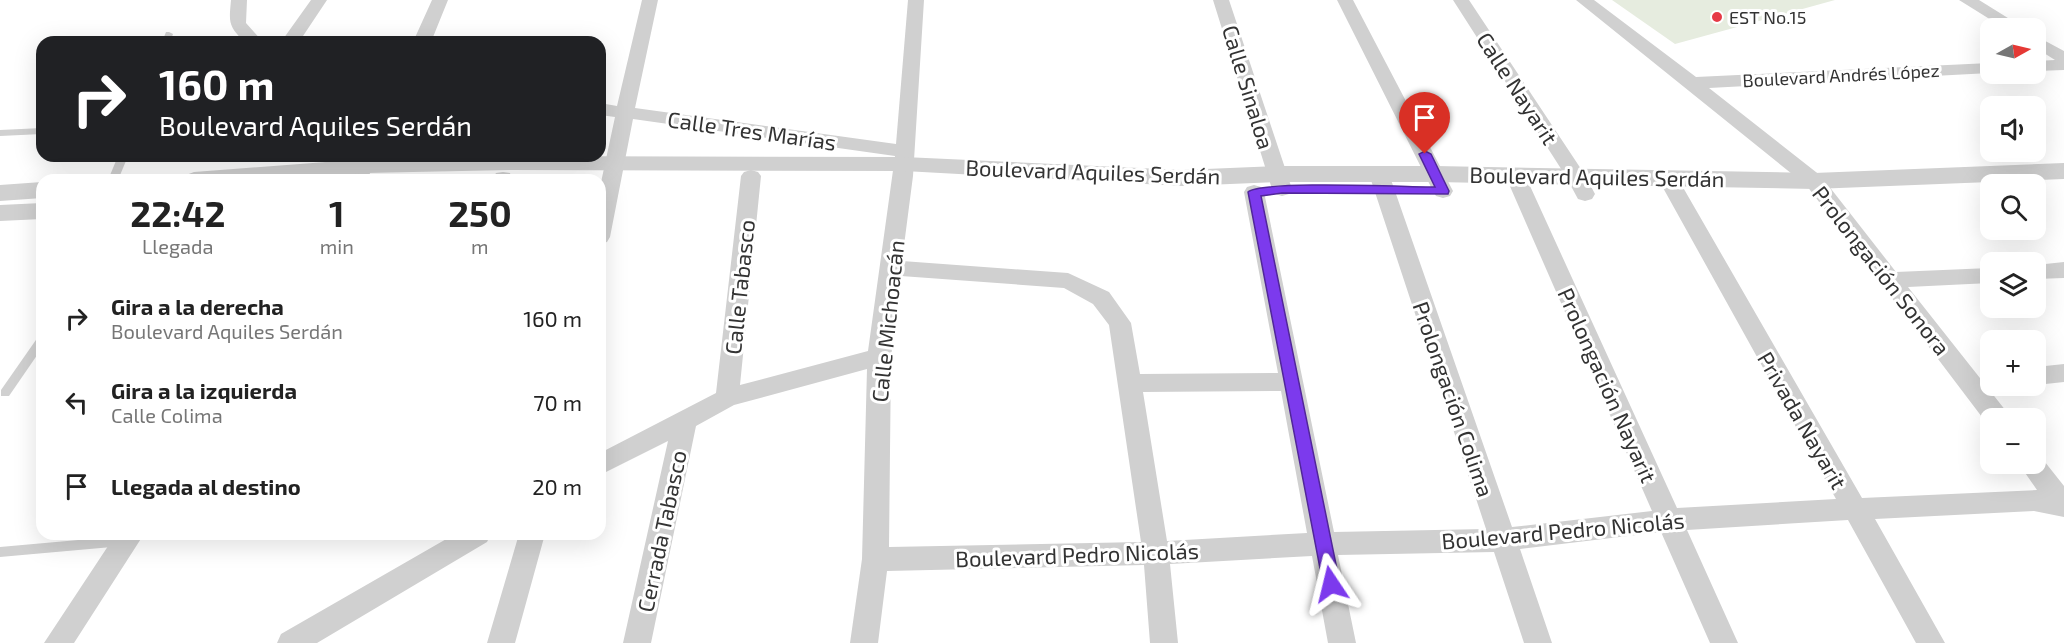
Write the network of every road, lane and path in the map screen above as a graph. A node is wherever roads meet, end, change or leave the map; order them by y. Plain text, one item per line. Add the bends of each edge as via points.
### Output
1 (239, 0) edge
2 (319, 0) edge
3 (440, 0) edge
4 (650, 0) edge
5 (916, 0) edge
6 (1221, 0) edge
7 (1345, 0) edge
8 (1461, 0) edge
9 (1584, 0) edge
10 (1967, 0) edge
11 (1998, 18) edge
12 (248, 36) edge
13 (294, 36) edge
14 (425, 36) edge
15 (2046, 51) edge
16 (2057, 61) edge
17 (1980, 68) edge
18 (1692, 82) junction
19 (606, 110) edge
20 (624, 112) junction
21 (36, 130) edge
22 (0, 133) edge
23 (904, 164) junction
24 (364, 168) edge
25 (614, 170) junction
26 (2064, 171) edge
27 (279, 174) edge
28 (564, 174) edge
29 (751, 176) junction
30 (1279, 182) junction
31 (1381, 182) junction
32 (1439, 182) junction
33 (1518, 184) junction
34 (1580, 185) junction
35 (2064, 186) edge
36 (1672, 187) junction
37 (2046, 187) edge
38 (1821, 189) junction
39 (1980, 189) edge
40 (36, 190) edge
41 (1254, 192) junction
42 (0, 193) edge
43 (606, 208) edge
44 (36, 211) edge
45 (0, 213) edge
46 (891, 268) junction
47 (2064, 270) edge
48 (2046, 271) edge
49 (1980, 275) edge
50 (1890, 280) junction
51 (36, 349) edge
52 (879, 357) junction
53 (2064, 374) edge
54 (2046, 375) edge
55 (1979, 380) edge
56 (1292, 382) junction
57 (1130, 383) junction
58 (5, 393) dead end
59 (728, 398) junction
60 (1992, 408) edge
61 (685, 420) junction
62 (606, 462) edge
63 (2039, 474) edge
64 (2055, 498) edge
65 (1854, 509) junction
66 (1668, 520) junction
67 (103, 540) edge
68 (127, 540) edge
69 (468, 540) edge
70 (530, 540) edge
71 (1502, 540) junction
72 (1324, 544) junction
73 (0, 552) edge
74 (1156, 553) junction
75 (875, 559) junction
76 (58, 643) edge
77 (291, 643) edge
78 (501, 643) edge
79 (637, 643) edge
80 (864, 643) edge
81 (1164, 643) edge
82 (1342, 643) edge
83 (1538, 643) edge
84 (1724, 643) edge
85 (1931, 643) edge

1 - 12 street via 237,24
2 - 13 street
3 - 14 street
4 - 20 street
5 - 23 street, Calle Michoacán
6 - 30 street, Calle Sinaloa
7 - 32 street
8 - 34 street, Calle Nayarit
9 - 18 street, Prolongación Sonora
10 - 11 street
15 - 16 street
17 - 18 street, Boulevard Andrés López
18 - 38 street, Prolongación Sonora
19 - 20 street, Calle Tres Marías
20 - 23 street, Calle Tres Marías
20 - 25 street
21 - 22 lane
23 - 25 street, Boulevard Aquiles Serdán
23 - 29 street, Boulevard Aquiles Serdán
23 - 30 street, Boulevard Aquiles Serdán
23 - 41 street, Boulevard Aquiles Serdán via 1186,192
23 - 46 street, Calle Michoacán
24 - 25 street, Boulevard Aquiles Serdán
24 - 27 street, Boulevard Aquiles Serdán
25 - 28 street, Boulevard Aquiles Serdán
25 - 29 street, Boulevard Aquiles Serdán
25 - 43 street
26 - 38 street, Boulevard Aquiles Serdán
29 - 59 street, Calle Tabasco
30 - 31 street, Boulevard Aquiles Serdán
30 - 41 street, Boulevard Aquiles Serdán
31 - 32 street, Boulevard Aquiles Serdán
31 - 71 street, Prolongación Colima
32 - 33 street, Boulevard Aquiles Serdán
33 - 34 street, Boulevard Aquiles Serdán
33 - 66 street, Prolongación Nayarit
34 - 36 street, Boulevard Aquiles Serdán
35 - 37 street
36 - 38 street, Boulevard Aquiles Serdán
36 - 65 street, Privada Nayarit
38 - 39 street, Boulevard Aquiles Serdán
38 - 50 street, Prolongación Sonora
40 - 42 street
41 - 56 street
44 - 45 street
46 - 52 street, Calle Michoacán
46 - 57 street via 1068,280 1101,298 1120,323
47 - 48 street
49 - 50 street
50 - 55 street, Prolongación Sonora
51 - 58 lane
52 - 59 street
52 - 75 street, Calle Michoacán
53 - 54 street
55 - 60 street, Prolongación Sonora
56 - 57 street
56 - 72 street
57 - 74 street
59 - 61 street
61 - 62 street
61 - 79 street, Cerrada Tabasco
63 - 64 street
64 - 65 street, Boulevard Pedro Nicolás
65 - 66 street, Boulevard Pedro Nicolás
65 - 85 street, Privada Nayarit
66 - 71 street, Boulevard Pedro Nicolás
66 - 84 street, Prolongación Nayarit
67 - 73 lane
68 - 76 street
69 - 77 street
70 - 78 street
71 - 72 street, Boulevard Pedro Nicolás
71 - 83 street, Prolongación Colima
72 - 74 street, Boulevard Pedro Nicolás
72 - 82 street
74 - 75 street, Boulevard Pedro Nicolás
74 - 81 street
75 - 80 street, Calle Michoacán

